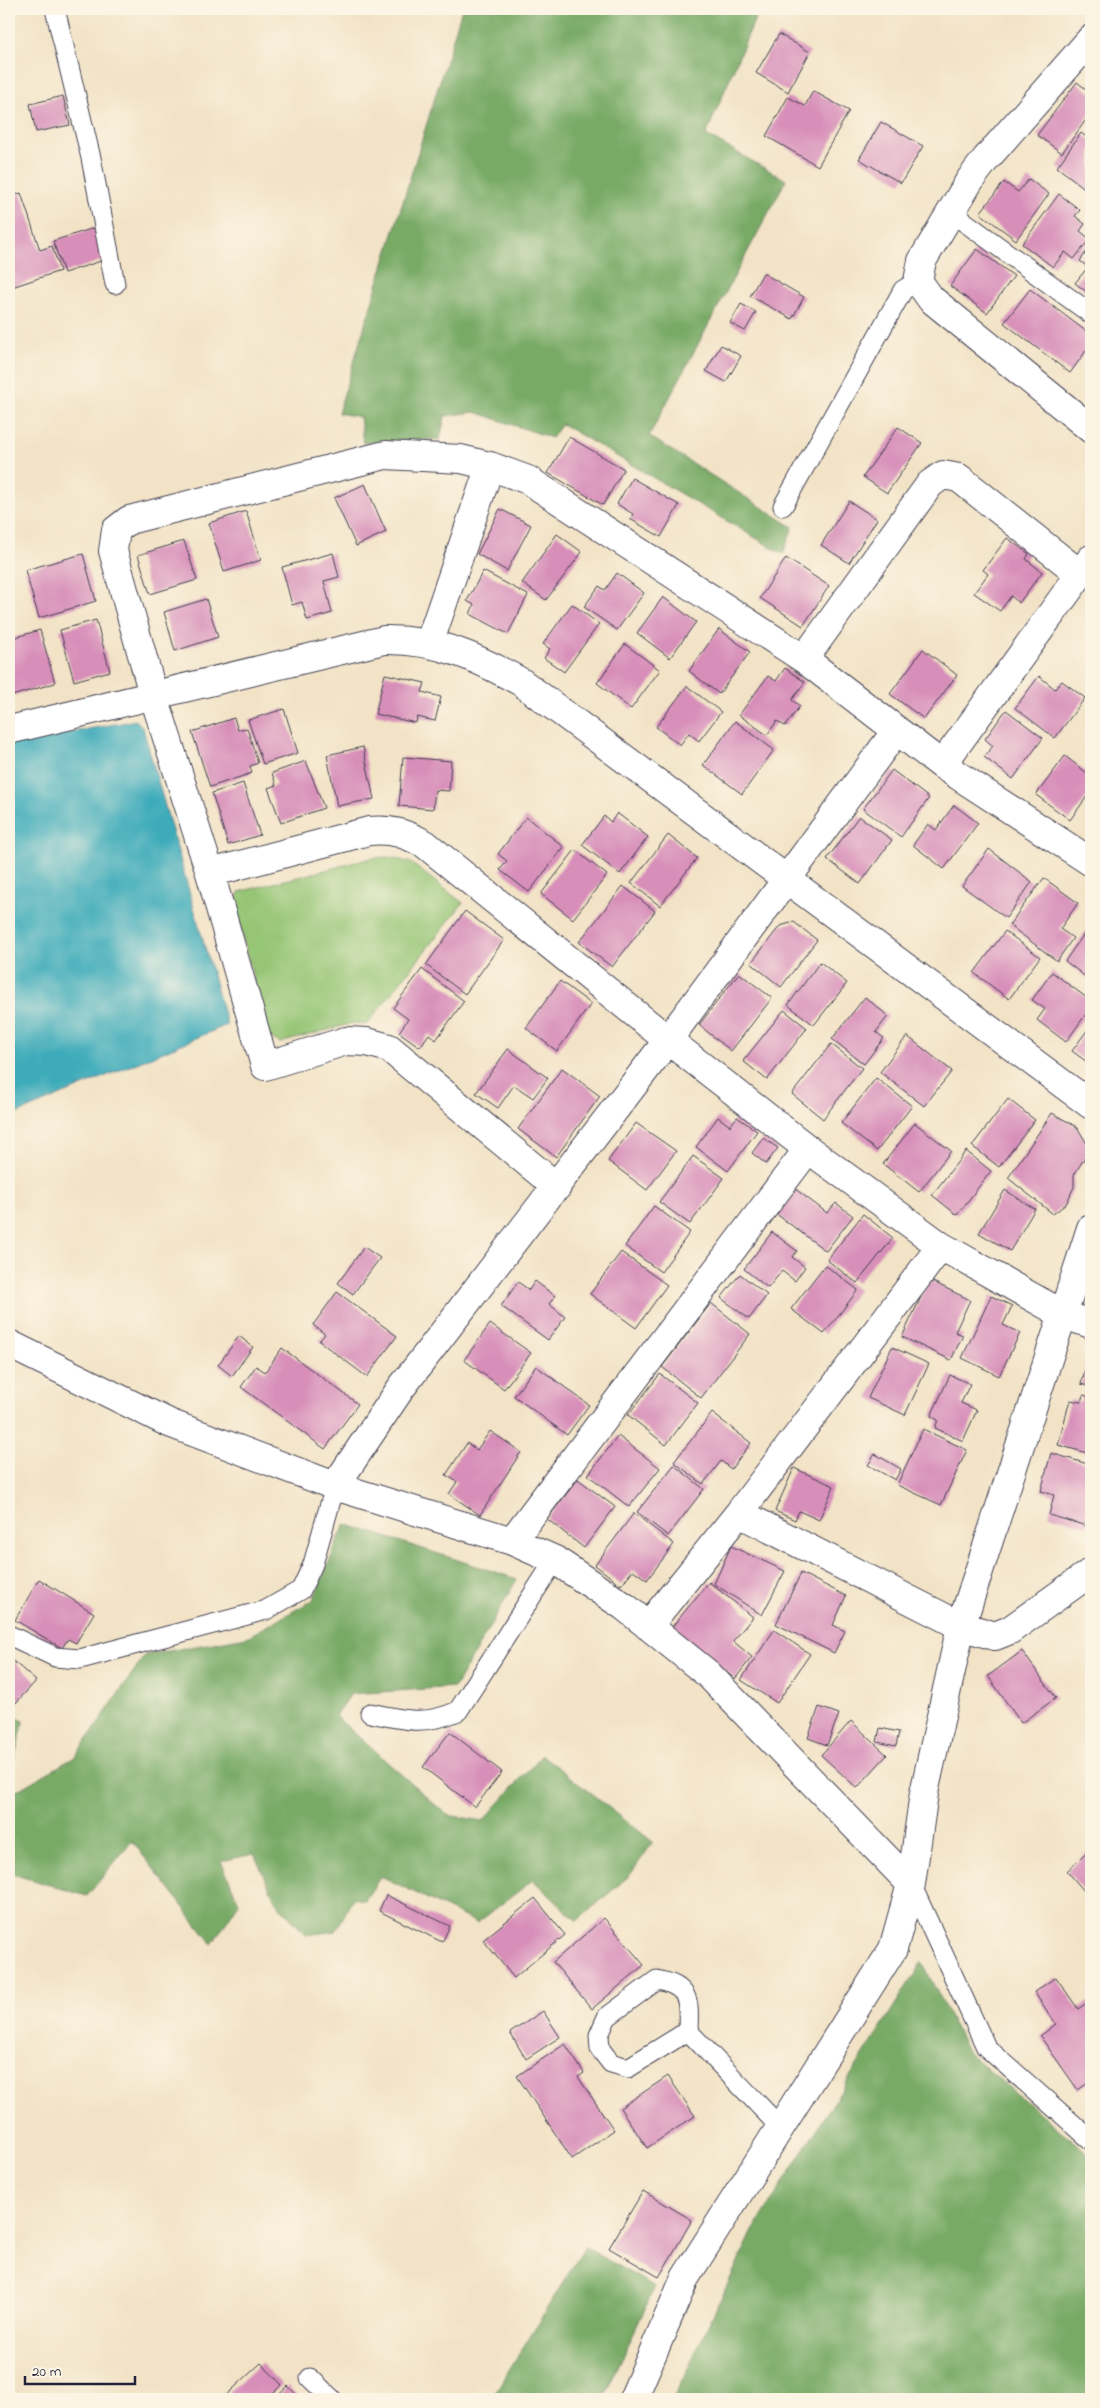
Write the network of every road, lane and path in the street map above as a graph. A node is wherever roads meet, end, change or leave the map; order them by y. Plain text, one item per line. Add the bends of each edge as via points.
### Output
1 (55, 9) edge
2 (1088, 50) edge
3 (951, 212) junction
4 (918, 281) junction
5 (115, 284) dead end
6 (1091, 314) edge
7 (1091, 429) edge
8 (490, 466) junction
9 (783, 506) dead end
10 (1086, 567) edge
11 (429, 644) junction
12 (804, 659) junction
13 (153, 694) junction
14 (9, 730) edge
15 (896, 731) junction
16 (942, 765) junction
17 (1090, 859) edge
18 (210, 873) junction
19 (786, 881) junction
20 (668, 1040) junction
21 (1091, 1105) edge
22 (808, 1148) junction
23 (558, 1187) junction
24 (1091, 1228) edge
25 (940, 1246) junction
26 (1064, 1314) junction
27 (1091, 1324) edge
28 (9, 1344) edge
29 (335, 1486) junction
30 (739, 1513) junction
31 (512, 1541) junction
32 (555, 1560) junction
33 (1091, 1572) edge
34 (648, 1626) junction
35 (961, 1626) junction
36 (9, 1635) edge
37 (370, 1713) dead end
38 (911, 1884) junction
39 (688, 2032) junction
40 (779, 2126) junction
41 (1091, 2140) edge
42 (310, 2378) dead end
43 (332, 2399) edge
44 (633, 2399) edge

1 - 5 lane via 91,158
2 - 3 street via 986,159
3 - 4 street via 922,261
3 - 6 lane
4 - 7 street via 931,299
4 - 9 lane via 903,290
8 - 11 street
8 - 12 street via 528,480
8 - 13 street via 461,459 384,454 128,520 116,530 113,551
10 - 12 street via 959,478 943,475 930,484
10 - 16 street
11 - 13 street via 384,640
11 - 19 street via 478,658 521,682
12 - 15 street
13 - 14 street
13 - 18 street
15 - 16 street
15 - 19 street
16 - 17 street
18 - 20 street via 369,831 390,829 406,834 425,844
18 - 23 street via 265,1066 346,1041 389,1048
19 - 20 street
19 - 21 street
20 - 22 street
20 - 23 street
22 - 25 street
22 - 31 street
23 - 29 street via 401,1388
24 - 26 street
25 - 26 street
25 - 30 street
26 - 27 street
26 - 35 street
28 - 29 street via 169,1423
29 - 31 street
29 - 36 lane via 313,1564 301,1590 266,1610 80,1659 56,1657
30 - 34 street
30 - 35 street
31 - 32 street
32 - 34 street
32 - 37 lane via 458,1711 438,1720 409,1721
33 - 35 street via 1010,1630 995,1636
34 - 38 street via 708,1674
35 - 38 street via 924,1793
38 - 40 street via 893,1949
38 - 41 lane via 986,2047
39 - 39 lane via 628,2068 611,2063 600,2049 599,2035 607,2017 657,1980 671,1983 689,2003
39 - 40 lane
40 - 44 street via 684,2278
42 - 43 lane

